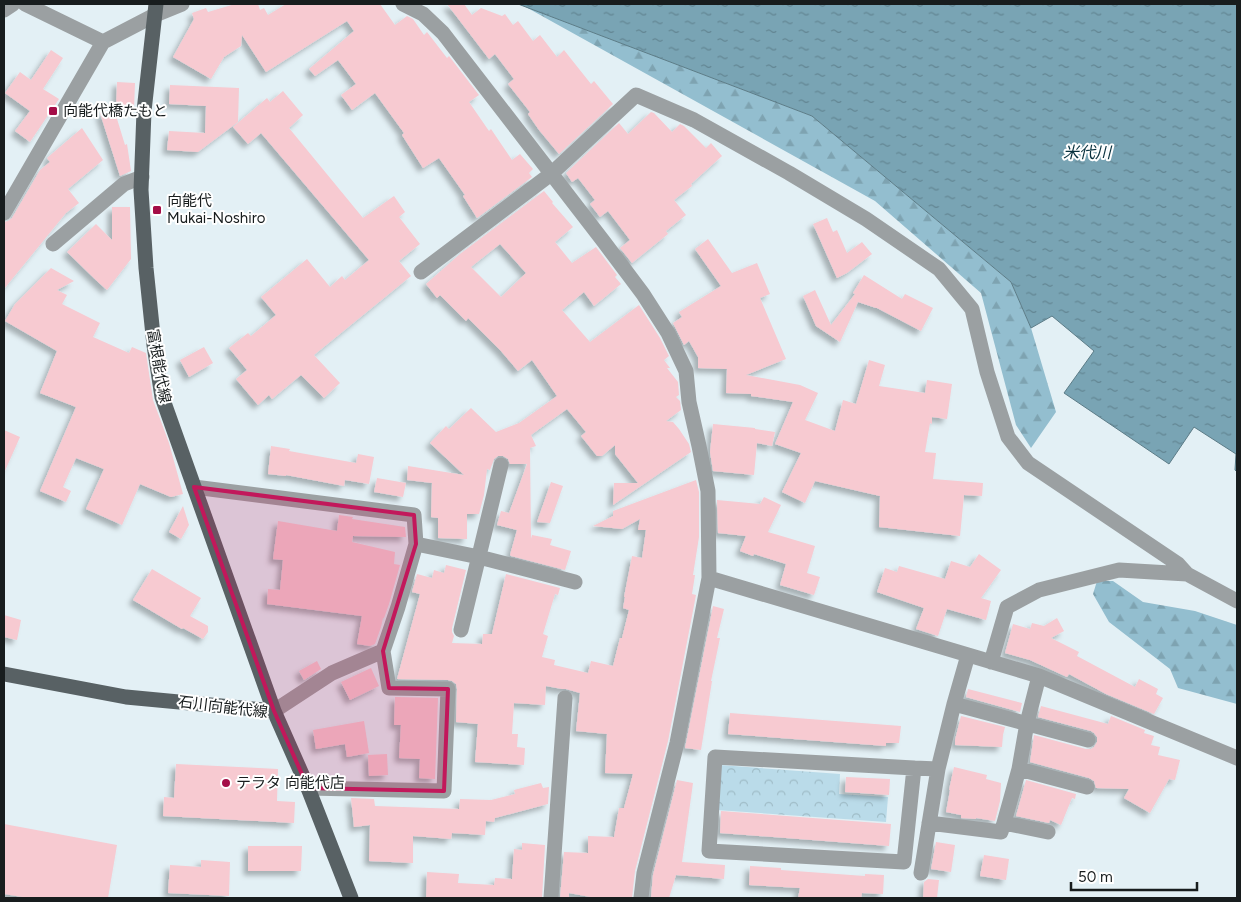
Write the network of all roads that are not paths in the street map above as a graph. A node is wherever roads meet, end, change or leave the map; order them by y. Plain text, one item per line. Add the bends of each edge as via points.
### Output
1 (13, 4) edge
2 (25, 4) edge
3 (182, 4) edge
4 (403, 4) edge
5 (155, 9) edge
6 (4, 10) edge
7 (102, 42) junction
8 (551, 174) junction
9 (142, 177) junction
10 (4, 213) edge
11 (53, 244) dead end
12 (421, 272) dead end
13 (501, 465) dead end
14 (194, 487) junction
15 (416, 544) junction
16 (479, 557) junction
17 (1186, 574) junction
18 (709, 578) junction
19 (574, 582) dead end
20 (1237, 601) edge
21 (461, 630) dead end
22 (383, 651) junction
23 (968, 656) junction
24 (991, 662) junction
25 (4, 674) edge
26 (1039, 676) junction
27 (565, 698) dead end
28 (954, 704) junction
29 (274, 711) junction
30 (1027, 723) junction
31 (1088, 740) dead end
32 (1237, 758) edge
33 (914, 768) junction
34 (938, 769) junction
35 (1019, 770) junction
36 (1087, 787) dead end
37 (308, 788) junction
38 (929, 822) junction
39 (1004, 823) junction
40 (1048, 832) dead end
41 (921, 873) dead end
42 (351, 898) edge
43 (551, 898) edge
44 (641, 898) edge

1 - 6 street
2 - 7 street
3 - 5 street
4 - 8 street via 423,14 443,33
5 - 7 street
5 - 9 main road, 富根能代線 via 144,111
7 - 10 street
8 - 12 street
8 - 17 street via 636,95 694,120 866,219 939,269 972,309 987,372 1008,437 1028,463 1178,564
8 - 18 street via 643,294 668,333 686,371 689,402 708,491
9 - 11 street via 124,184
9 - 14 main road, 富根能代線 via 146,268 162,397
13 - 16 street
14 - 15 street via 414,515
14 - 29 main road, 富根能代線
15 - 16 street
15 - 22 street
16 - 19 street
16 - 21 street
17 - 20 street
17 - 24 street via 1119,570 1039,590 1007,607
18 - 23 street
18 - 44 street via 677,743 644,873
22 - 29 street via 332,674
22 - 37 street via 389,688 448,689 444,791
23 - 24 street
23 - 28 street
24 - 26 street
25 - 29 main road, 石川向能代線 via 126,697
26 - 30 street
26 - 32 street
27 - 43 street
28 - 30 street
28 - 34 street
29 - 37 main road, 石川向能代線
30 - 31 street
30 - 35 street
33 - 33 street via 715,757 709,851 904,862
33 - 34 street
34 - 38 street
35 - 36 street
35 - 39 street
37 - 42 main road, 石川向能代線
38 - 39 street via 1000,832
38 - 41 street
39 - 40 street

